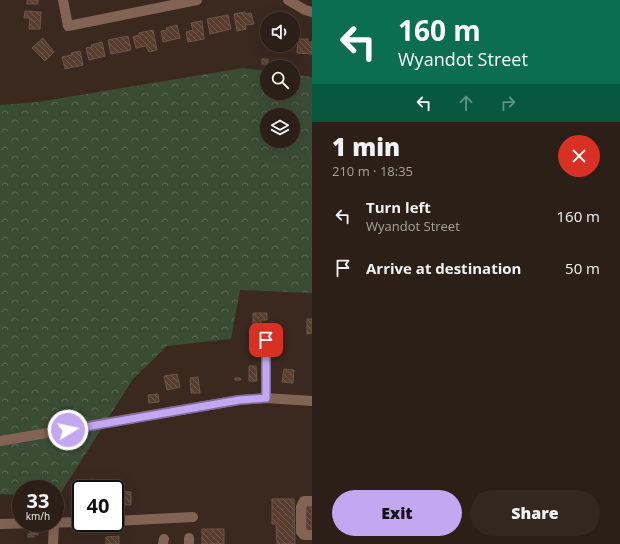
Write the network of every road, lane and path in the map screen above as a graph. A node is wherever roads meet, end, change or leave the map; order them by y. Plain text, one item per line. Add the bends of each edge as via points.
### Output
1 (63, 0) edge
2 (197, 0) edge
3 (288, 0) edge
4 (312, 12) edge
5 (266, 340) dead end
6 (266, 398) junction
7 (312, 401) edge
8 (0, 441) edge
9 (312, 502) edge
10 (193, 517) dead end
11 (124, 521) edge
12 (0, 524) edge
13 (12, 524) edge
14 (54, 532) edge
15 (312, 535) edge
16 (53, 544) edge

1 - 2 street via 68,26
3 - 4 street
5 - 6 street
6 - 7 street
6 - 8 street via 239,400
9 - 15 street via 304,502 301,507 301,532 304,535
10 - 11 street
12 - 13 street
14 - 16 street

